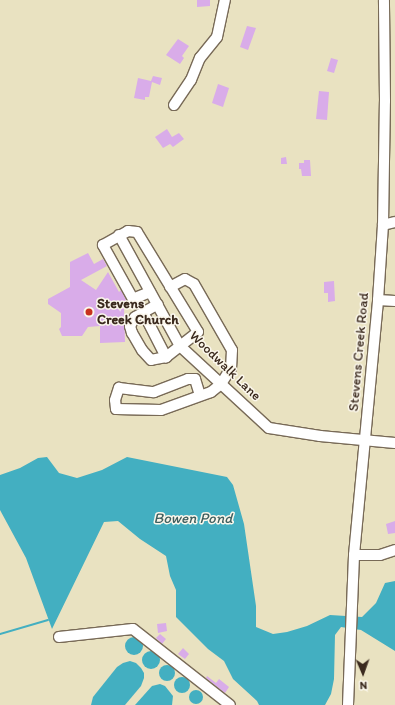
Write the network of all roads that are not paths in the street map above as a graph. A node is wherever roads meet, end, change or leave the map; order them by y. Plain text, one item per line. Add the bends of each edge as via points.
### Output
1 (225, 0) edge
2 (384, 0) edge
3 (174, 105) dead end
4 (395, 222) edge
5 (383, 225) junction
6 (119, 235) junction
7 (170, 287) junction
8 (150, 292) junction
9 (378, 300) junction
10 (395, 301) edge
11 (158, 304) junction
12 (143, 312) junction
13 (180, 346) junction
14 (166, 357) junction
15 (221, 384) junction
16 (200, 395) junction
17 (365, 440) junction
18 (395, 443) edge
19 (395, 550) edge
20 (354, 556) junction
21 (59, 637) dead end
22 (188, 672) junction
23 (201, 674) dead end
24 (230, 705) edge
25 (348, 705) edge

1 - 3 street via 216,36 200,58 191,80
2 - 5 street, Stevens Creek Road
4 - 5 street
5 - 9 street, Stevens Creek Road
6 - 7 street via 128,231 137,232
6 - 8 street, Woodwalk Lane
6 - 8 street via 103,245 133,299
7 - 13 street via 198,332
7 - 15 street via 185,279 194,284 232,350 231,368
8 - 11 street, Woodwalk Lane
9 - 10 street
9 - 17 street, Stevens Creek Road
11 - 12 street
11 - 13 street, Woodwalk Lane
12 - 14 street
12 - 14 street via 135,317 130,326 132,333 151,360
13 - 14 street
13 - 15 street, Woodwalk Lane
15 - 16 street via 211,392
15 - 17 street, Woodwalk Lane via 269,428
16 - 16 street via 194,379 154,392 119,388 116,409 161,410
17 - 18 street, Woodwalk Lane
17 - 20 street, Stevens Creek Road
19 - 20 street via 380,555
20 - 25 street, Stevens Creek Road
21 - 22 street via 133,629
22 - 23 street via 191,668
22 - 24 street

